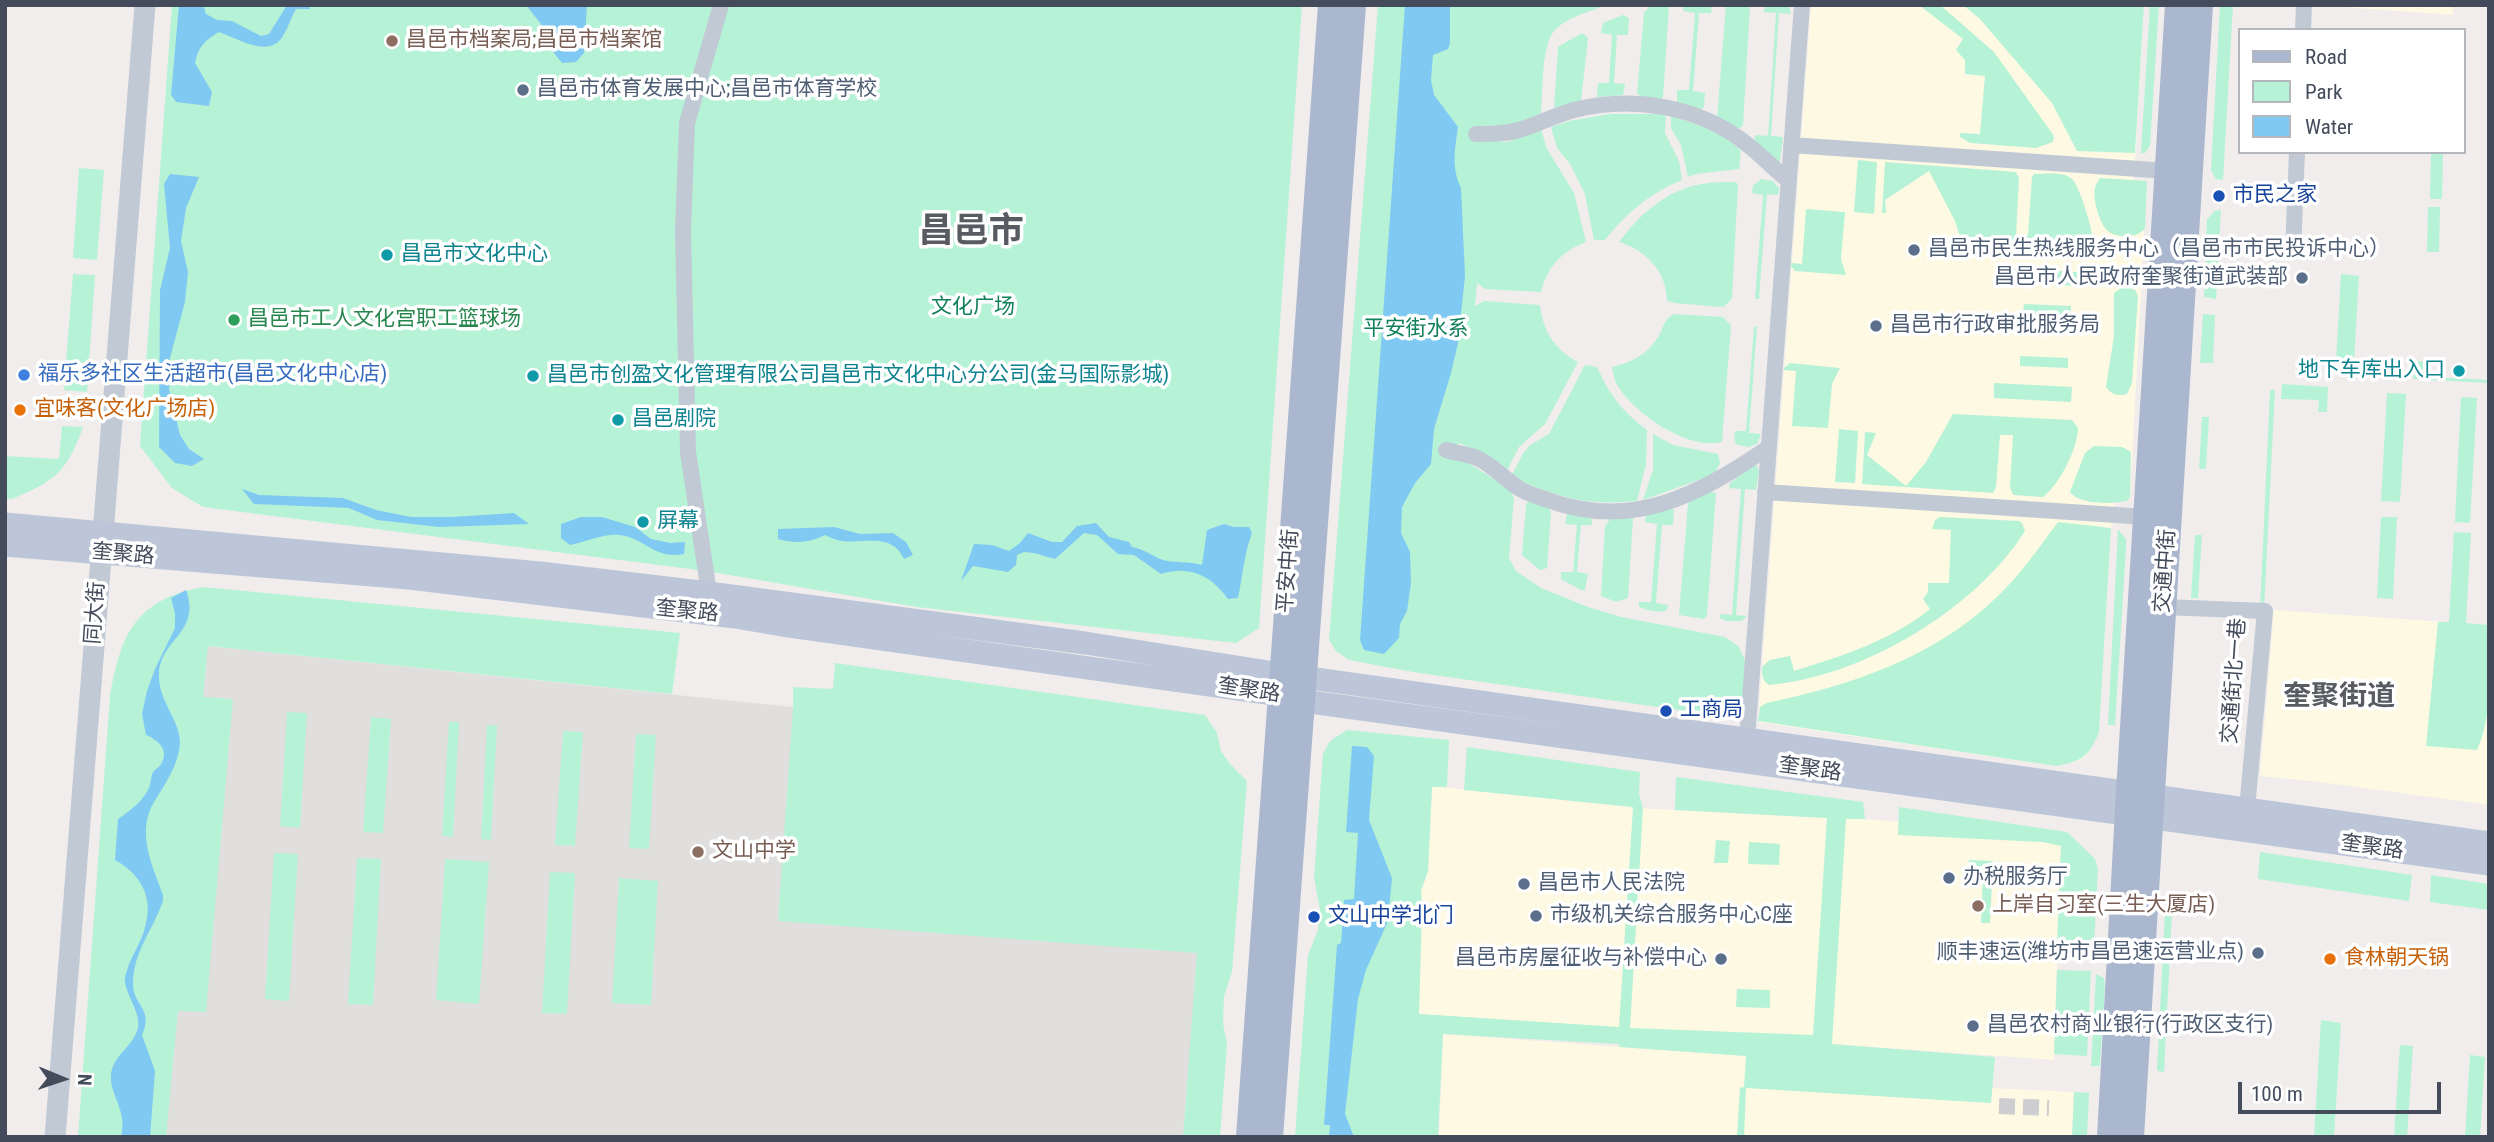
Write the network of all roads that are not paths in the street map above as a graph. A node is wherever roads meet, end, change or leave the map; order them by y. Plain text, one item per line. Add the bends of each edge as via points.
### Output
1 (145, 5) edge
2 (721, 5) edge
3 (1331, 5) edge
4 (1353, 5) edge
5 (1802, 5) edge
6 (2178, 5) edge
7 (2200, 5) edge
8 (2304, 5) edge
9 (2303, 28) edge
10 (1476, 134) dead end
11 (1791, 145) junction
12 (2297, 154) edge
13 (2168, 172) junction
14 (1788, 180) junction
15 (2292, 251) dead end
16 (1769, 447) junction
17 (1446, 450) dead end
18 (1765, 492) junction
19 (2147, 517) junction
20 (5, 524) edge
21 (101, 543) junction
22 (5, 545) edge
23 (709, 593) junction
24 (2163, 607) junction
25 (1293, 686) junction
26 (1747, 739) junction
27 (2140, 805) junction
28 (2247, 809) junction
29 (2489, 843) edge
30 (2489, 864) edge
31 (55, 1137) edge
32 (1249, 1137) edge
33 (1270, 1137) edge
34 (2110, 1137) edge
35 (2131, 1137) edge

1 - 21 street, 同大街
2 - 23 street via 687,123 683,230 688,453
3 - 25 main road, 平安中街
4 - 25 main road, 平安中街
5 - 11 street
6 - 13 main road, 交通中街
7 - 24 main road, 交通中街
8 - 9 street
10 - 14 street via 1505,133 1573,110 1613,103 1657,105 1719,125
11 - 13 street
11 - 14 street
12 - 15 street
13 - 19 main road, 交通中街
14 - 16 street
16 - 17 street via 1724,477 1681,497 1639,509 1599,512 1521,490 1478,459
16 - 18 street
18 - 19 street
18 - 26 street
19 - 27 main road, 交通中街
20 - 21 main road, 奎聚路
21 - 22 main road, 奎聚路
21 - 23 main road, 奎聚路 via 540,572
21 - 25 main road, 奎聚路
21 - 31 street, 同大街
23 - 25 main road, 奎聚路 via 1085,643
24 - 27 main road, 交通中街
24 - 28 street, 交通街北一巷 via 2264,611
25 - 26 main road, 奎聚路
25 - 27 main road, 奎聚路
25 - 32 main road, 平安中街
25 - 33 main road, 平安中街
26 - 27 main road, 奎聚路
27 - 28 main road, 奎聚路
27 - 30 main road, 奎聚路
27 - 34 main road, 交通中街
27 - 35 main road, 交通中街
28 - 29 main road, 奎聚路

